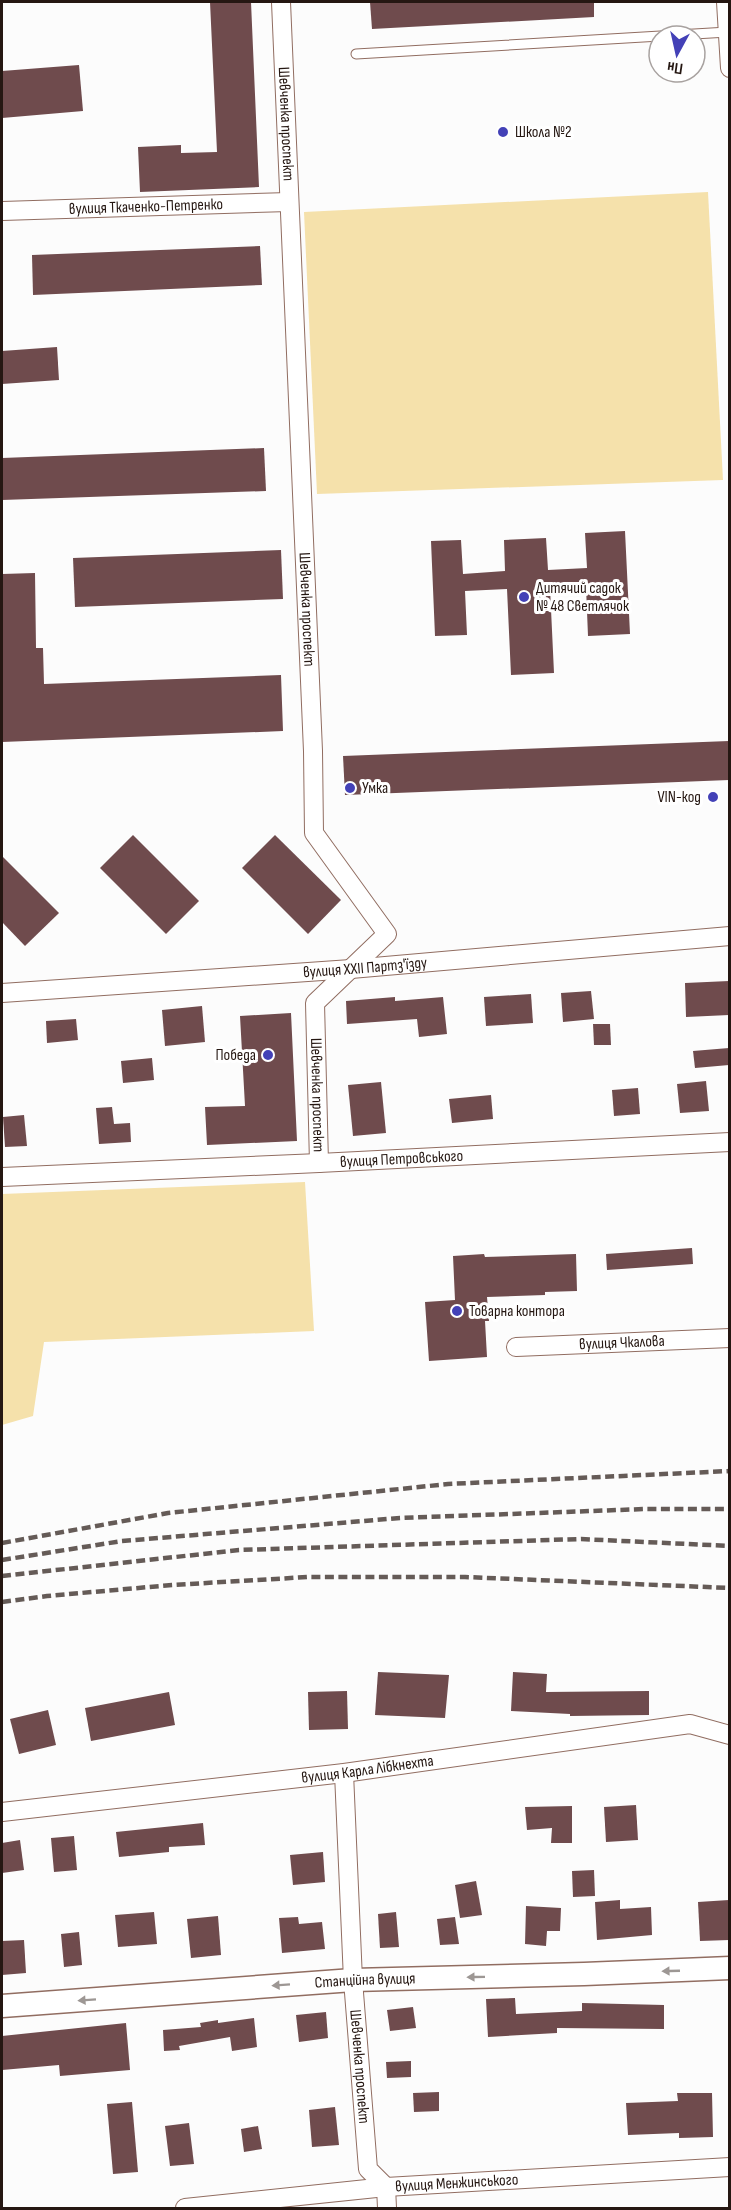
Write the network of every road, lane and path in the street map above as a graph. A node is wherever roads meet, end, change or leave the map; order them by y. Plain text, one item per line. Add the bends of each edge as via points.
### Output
1 (281, 2) edge
2 (726, 2) edge
3 (728, 32) junction
4 (356, 54) dead end
5 (729, 68) edge
6 (289, 202) junction
7 (2, 211) edge
8 (729, 936) edge
9 (351, 969) junction
10 (2, 993) edge
11 (729, 1142) edge
12 (319, 1163) junction
13 (2, 1177) edge
14 (729, 1338) edge
15 (516, 1347) dead end
16 (729, 1735) edge
17 (344, 1773) junction
18 (2, 1812) edge
19 (729, 1968) edge
20 (353, 1980) junction
21 (2, 2006) edge
22 (729, 2167) edge
23 (386, 2187) junction
24 (185, 2208) edge
25 (387, 2208) edge

1 - 6 street, Шевченка проспект
2 - 3 street
3 - 4 lane
3 - 5 street
6 - 7 street, вулиця Ткаченко-Петренко
6 - 9 street, Шевченка проспект via 314,833 387,933
8 - 9 street, вулиця XXII Партз'їзду
9 - 10 street, вулиця XXII Партз'їзду
9 - 12 street, Шевченка проспект via 315,1003
11 - 12 street, вулиця Петровського
12 - 13 street, вулиця Петровського
14 - 15 street, вулиця Чкалова
16 - 17 street, вулиця Карла Лібкнехта via 690,1724
17 - 18 street, вулиця Карла Лібкнехта
17 - 20 street, Шевченка проспект
19 -> 20 street, Станційна вулиця
20 -> 21 street, Станційна вулиця
20 - 23 street, Шевченка проспект via 368,2169
22 - 23 street, вулиця Менжинського
23 - 24 street, вулиця Менжинського
23 - 25 street

